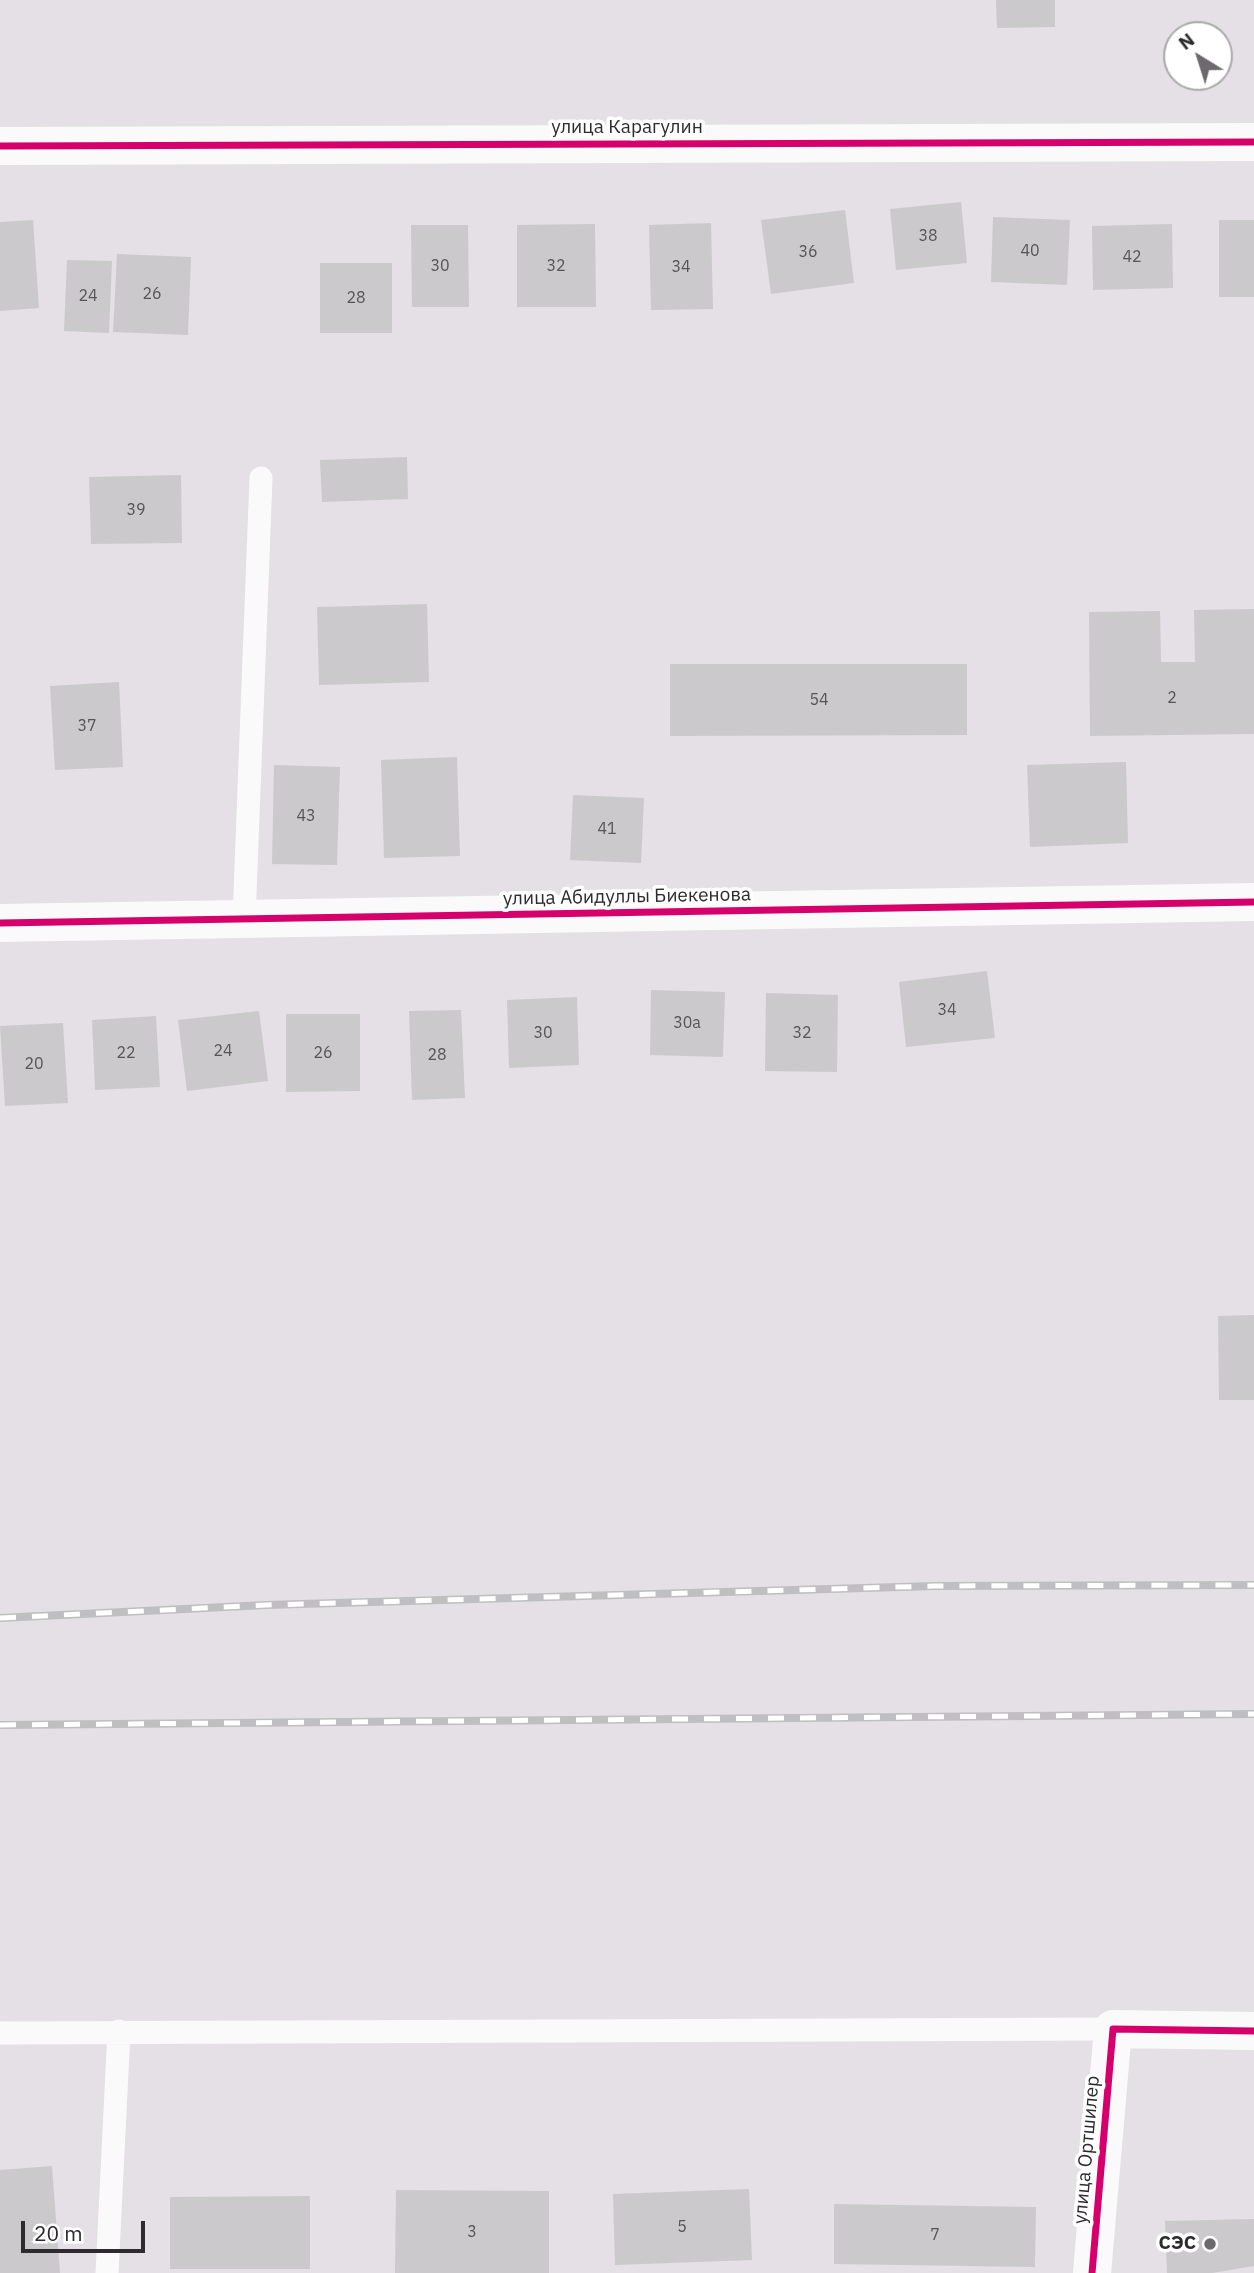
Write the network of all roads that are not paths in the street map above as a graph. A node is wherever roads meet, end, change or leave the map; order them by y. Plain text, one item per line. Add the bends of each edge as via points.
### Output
1 (1254, 142) edge
2 (0, 146) edge
3 (261, 478) dead end
4 (1254, 902) edge
5 (244, 919) junction
6 (0, 923) edge
7 (1113, 2029) junction
8 (118, 2031) junction
9 (1254, 2031) edge
10 (0, 2033) edge
11 (107, 2273) edge
12 (1093, 2273) edge

1 - 2 street, улица Карагулин
3 - 5 lane
4 - 5 street, улица Абидуллы Биекенова
5 - 6 street, улица Абидуллы Биекенова
7 - 8 lane
7 - 9 street
7 - 12 street, улица Ортшилер
8 - 10 lane
8 - 11 lane

